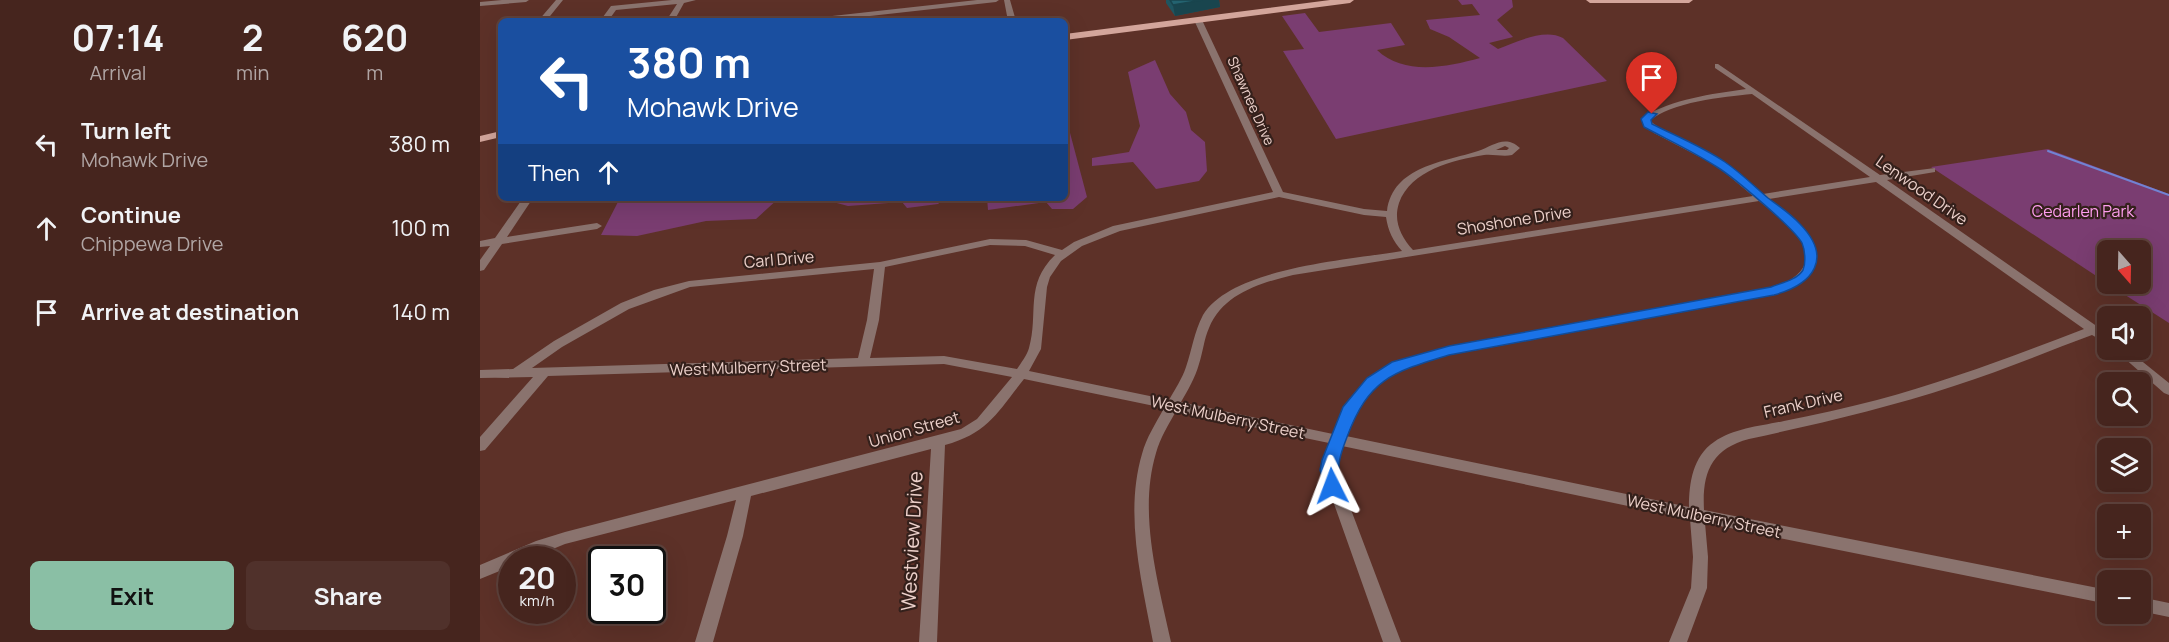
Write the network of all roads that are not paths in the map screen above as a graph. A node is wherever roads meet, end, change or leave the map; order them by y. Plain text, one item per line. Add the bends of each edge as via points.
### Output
1 (526, 0) edge
2 (560, 0) edge
3 (693, 0) edge
4 (996, 0) edge
5 (1007, 0) edge
6 (1350, 0) edge
7 (1590, 0) edge
8 (1689, 0) edge
9 (682, 1) edge
10 (1671, 1) edge
11 (1310, 2) edge
12 (480, 4) edge
13 (545, 18) edge
14 (606, 18) edge
15 (672, 18) edge
16 (832, 18) edge
17 (1011, 18) edge
18 (1198, 20) junction
19 (1068, 37) edge
20 (1718, 66) dead end
21 (1753, 91) junction
22 (498, 135) edge
23 (480, 139) edge
24 (1484, 152) dead end
25 (1932, 170) dead end
26 (1876, 177) junction
27 (1279, 194) junction
28 (1760, 196) junction
29 (526, 201) edge
30 (1391, 214) junction
31 (597, 226) dead end
32 (498, 241) junction
33 (480, 244) edge
34 (1410, 253) junction
35 (1063, 254) junction
36 (880, 265) junction
37 (480, 268) edge
38 (2092, 330) junction
39 (2097, 333) edge
40 (2135, 360) edge
41 (864, 363) junction
42 (545, 372) junction
43 (516, 373) junction
44 (480, 374) edge
45 (1021, 374) junction
46 (2169, 390) edge
47 (1174, 406) junction
48 (1337, 440) junction
49 (938, 442) junction
50 (480, 446) edge
51 (745, 491) junction
52 (1698, 514) junction
53 (480, 572) edge
54 (2097, 595) edge
55 (2151, 606) edge
56 (2169, 610) edge
57 (704, 642) edge
58 (928, 642) edge
59 (1162, 642) edge
60 (1392, 642) edge
61 (1678, 642) edge

1 - 12 street
2 - 13 street
3 - 9 street
4 - 16 street
5 - 17 street
6 - 11 main road
7 - 10 main road
8 - 10 main road
9 - 14 street via 614,8
9 - 15 street
11 - 18 main road
18 - 19 main road
18 - 27 street, Shawnee Drive
20 - 21 street, Lenwood Drive
21 - 26 street, Lenwood Drive
21 - 28 street via 1680,105 1652,114 1646,122 1713,159
22 - 23 main road
24 - 30 street via 1452,159 1418,173 1400,191
25 - 26 street, Shoshone Drive
26 - 28 street, Shoshone Drive
26 - 38 street, Lenwood Drive
27 - 30 street, Union Street
27 - 35 street, Union Street via 1117,228
28 - 34 street, Shoshone Drive
28 - 48 street via 1796,226 1808,243 1810,268 1796,283 1774,291 1412,360 1384,373 1362,392 1350,407
29 - 32 street
30 - 34 street via 1398,242
31 - 32 street
32 - 33 street
32 - 37 street
34 - 47 street, Shoshone Drive via 1278,275 1250,284 1226,298 1203,327 1194,363
35 - 36 street, Carl Drive via 1026,243 990,242
35 - 45 street, Union Street via 1044,277 1035,349
36 - 41 street
36 - 43 street, Carl Drive via 676,287 625,306
38 - 39 street, Lenwood Drive
38 - 52 street, Frank Drive via 1936,387 1733,438 1704,462 1698,482
40 - 46 street
41 - 42 street, West Mulberry Street
41 - 45 street, West Mulberry Street via 944,360
42 - 43 street, West Mulberry Street
42 - 50 street
43 - 44 street, West Mulberry Street
45 - 47 street, West Mulberry Street
45 - 49 street, Union Street via 974,428
47 - 48 street, West Mulberry Street
47 - 59 street, Shoshone Drive via 1157,432 1142,482 1144,529
48 - 52 street, West Mulberry Street
48 - 60 street via 1329,470 1332,486
49 - 51 street, Union Street
49 - 58 street, Westview Drive
51 - 53 street, Union Street via 541,546
51 - 57 street
52 - 54 street, West Mulberry Street
52 - 61 street, Frank Drive via 1700,587
55 - 56 street

